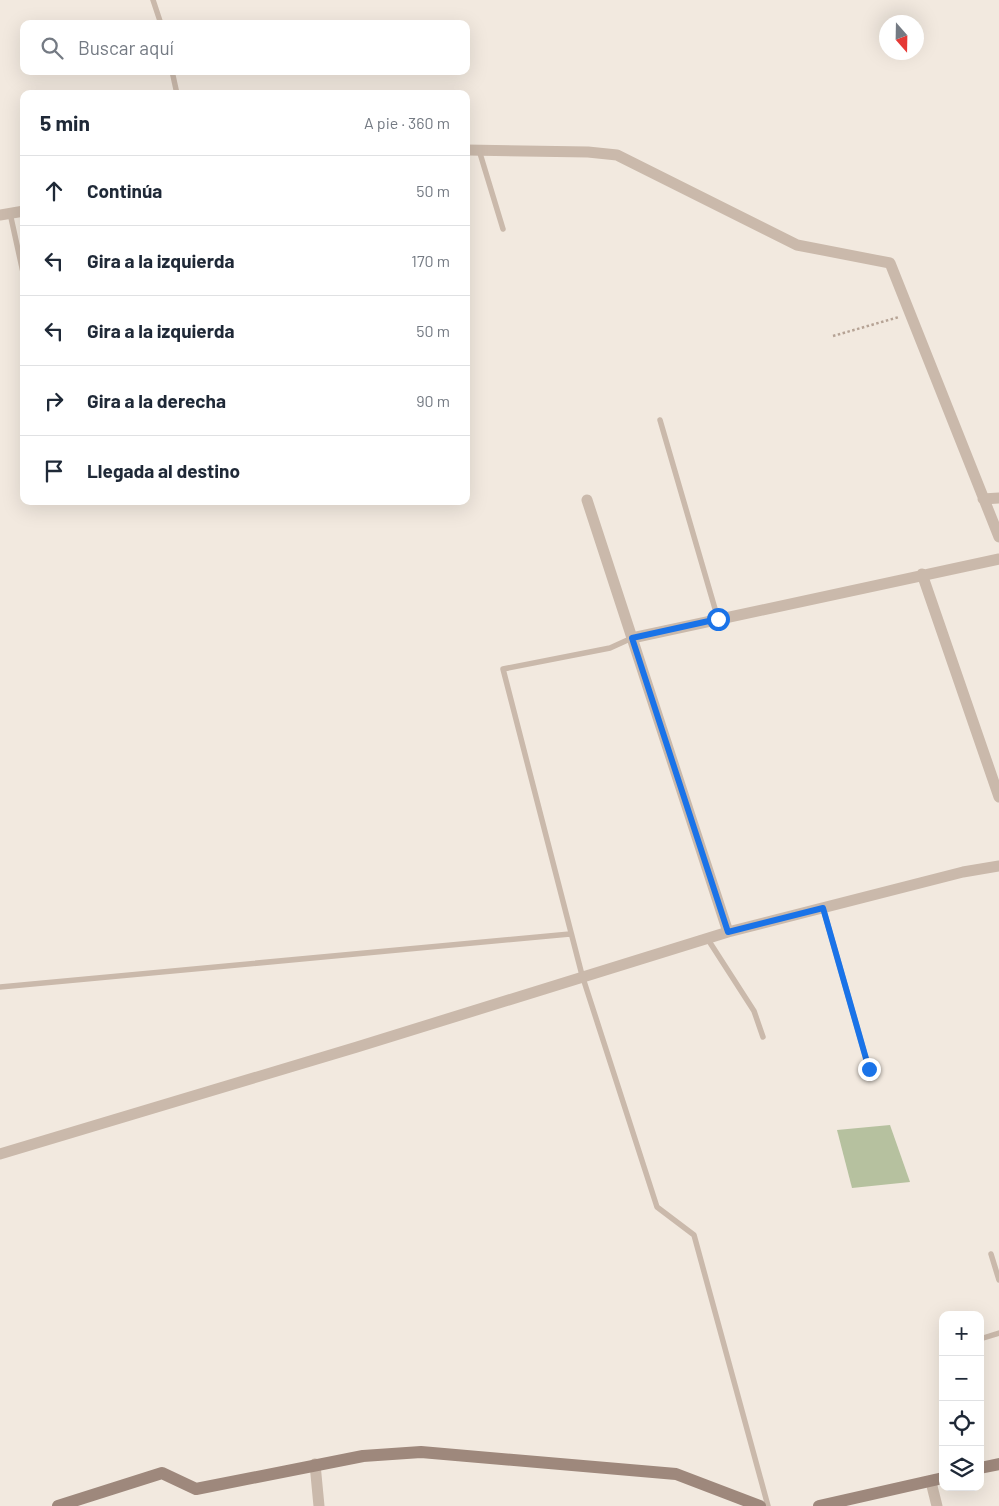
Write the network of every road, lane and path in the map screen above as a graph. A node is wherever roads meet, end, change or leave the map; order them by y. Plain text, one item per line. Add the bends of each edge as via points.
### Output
1 (153, 0) edge
2 (160, 20) edge
3 (173, 75) edge
4 (176, 90) edge
5 (470, 150) edge
6 (479, 150) junction
7 (20, 212) edge
8 (5, 214) edge
9 (503, 229) dead end
10 (20, 264) edge
11 (910, 314) junction
12 (833, 336) dead end
13 (660, 420) dead end
14 (999, 498) edge
15 (983, 499) junction
16 (587, 500) dead end
17 (999, 537) edge
18 (999, 559) edge
19 (922, 574) junction
20 (718, 619) junction
21 (632, 638) junction
22 (999, 797) edge
23 (999, 866) edge
24 (823, 908) junction
25 (728, 932) junction
26 (570, 934) junction
27 (707, 938) junction
28 (582, 975) junction
29 (0, 987) edge
30 (763, 1037) dead end
31 (869, 1069) dead end
32 (0, 1154) edge
33 (991, 1254) dead end
34 (999, 1280) edge
35 (999, 1333) edge
36 (984, 1338) edge
37 (315, 1464) junction
38 (999, 1464) edge
39 (984, 1467) edge
40 (937, 1480) edge
41 (58, 1506) edge
42 (319, 1506) edge
43 (760, 1506) edge
44 (768, 1506) edge
45 (819, 1506) edge
46 (937, 1506) edge

1 - 2 lane
3 - 4 lane
5 - 6 street
6 - 9 lane
6 - 11 street via 617,155 797,245 890,263
7 - 8 street
8 - 10 lane
11 - 12 path
11 - 15 street
13 - 20 lane
14 - 15 street
15 - 17 street
16 - 21 street
18 - 19 street
19 - 20 street
19 - 22 street
20 - 21 street
21 - 25 street
21 - 26 lane via 610,648 503,669
23 - 24 street via 963,872
24 - 25 street
24 - 31 lane
25 - 27 street
26 - 28 lane
26 - 29 lane
27 - 28 street
27 - 30 lane via 754,1011
28 - 32 street via 347,1050
28 - 44 lane via 657,1207 694,1235
33 - 34 lane
35 - 36 lane
37 - 41 street via 196,1489 162,1473
37 - 42 street
37 - 43 street via 363,1456 421,1452 676,1474
38 - 39 street
40 - 45 street
40 - 46 street

